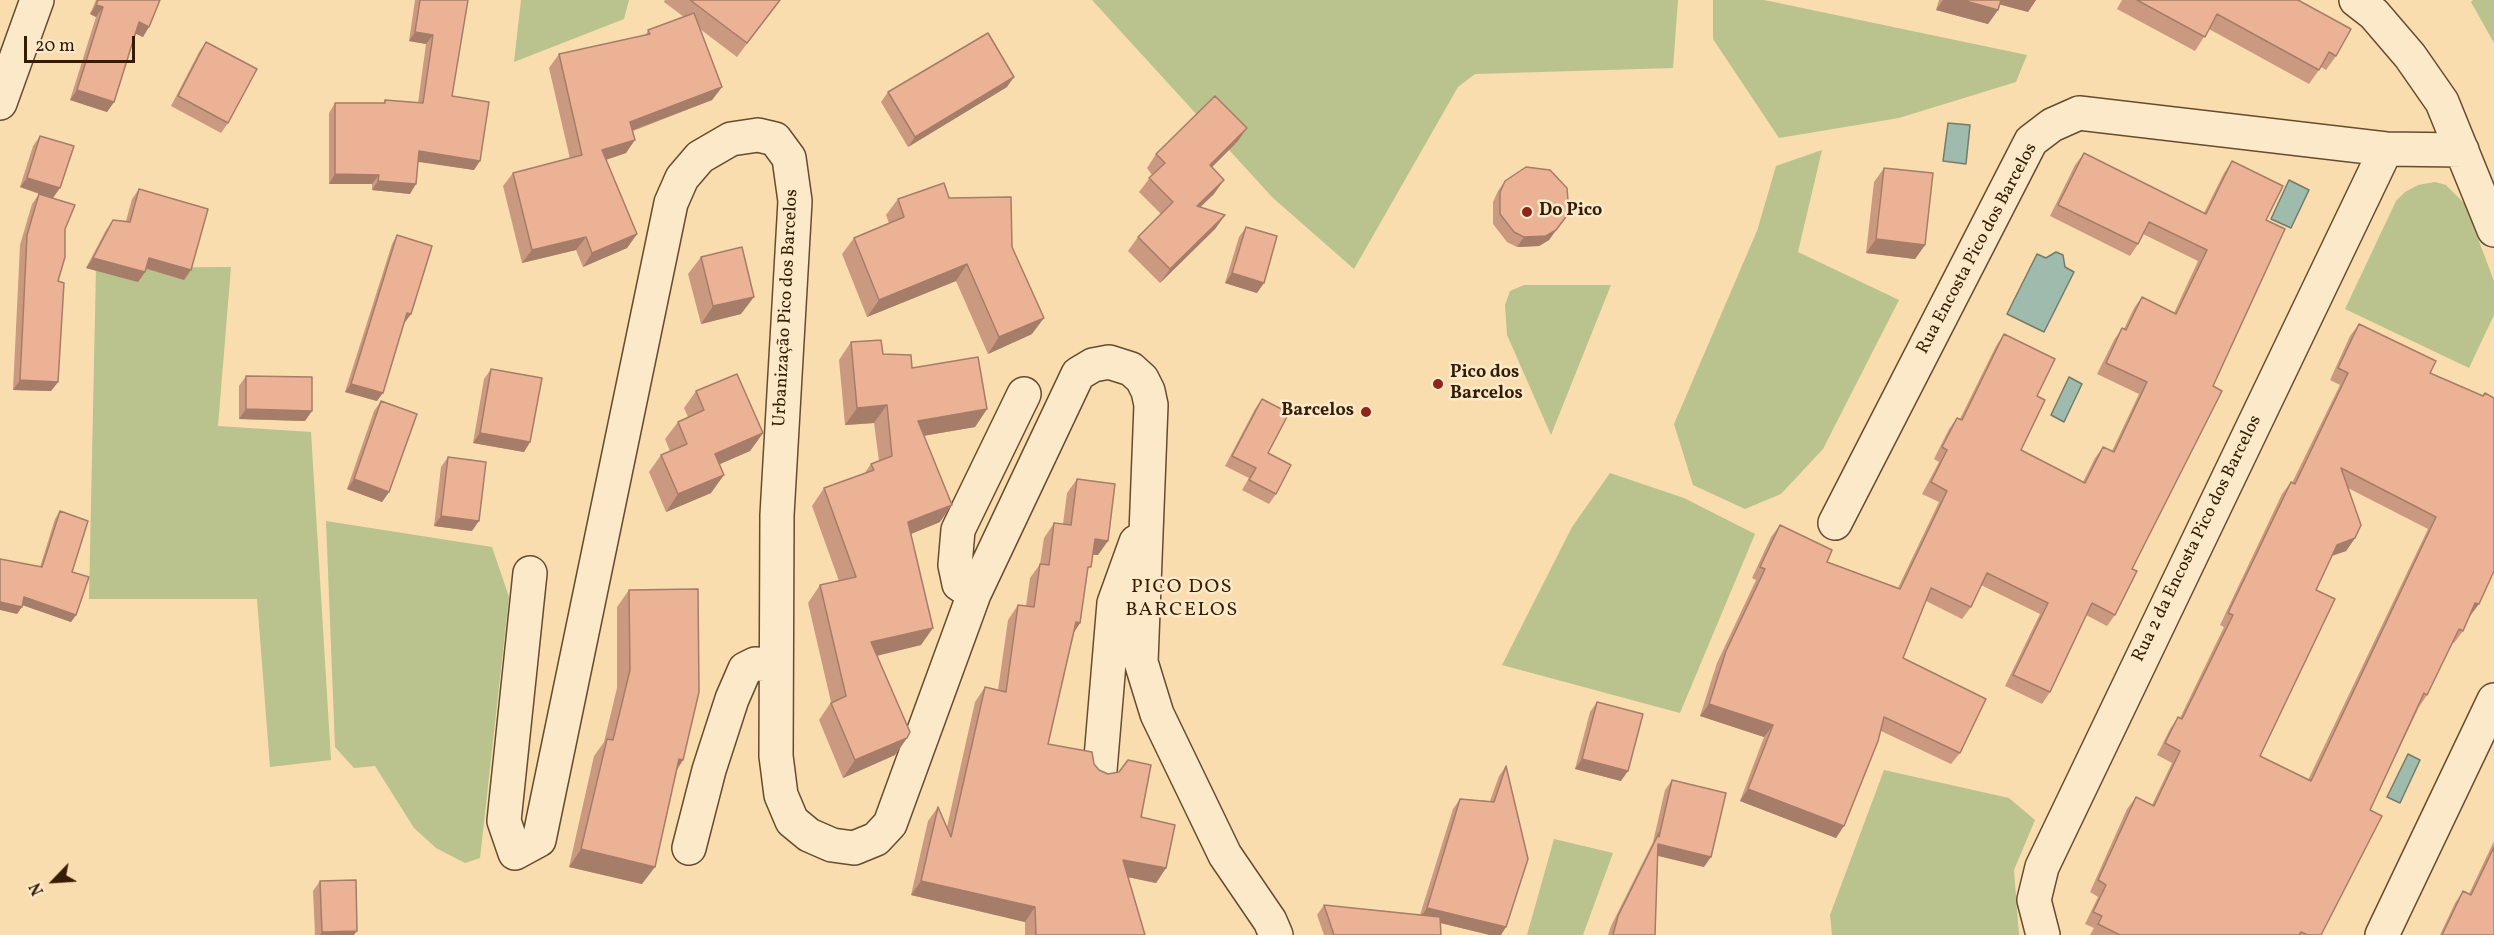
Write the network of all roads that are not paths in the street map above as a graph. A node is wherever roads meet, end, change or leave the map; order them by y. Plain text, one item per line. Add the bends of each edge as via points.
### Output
1 (37, 0) edge
2 (2356, 0) edge
3 (0, 103) edge
4 (2386, 149) junction
5 (2462, 150) junction
6 (2494, 230) edge
7 (1024, 394) dead end
8 (1146, 516) junction
9 (1835, 523) dead end
10 (530, 573) dead end
11 (974, 594) junction
12 (776, 665) junction
13 (2494, 700) edge
14 (1100, 770) edge
15 (689, 848) dead end
16 (1276, 935) edge
17 (2043, 935) edge
18 (2382, 935) edge

1 - 3 street
2 - 5 street via 2374,14 2410,56 2442,102
4 - 5 street, Rua Encosta Pico dos Barcelos
4 - 9 street, Rua Encosta Pico dos Barcelos via 2079,113 2052,125 2031,141
4 - 17 street, Rua 2 da Encosta Pico dos Barcelos via 2042,867 2034,900
5 - 6 street
7 - 11 street via 958,530 955,565 959,584
8 - 11 street, Urbanização Pico dos Barcelos via 1151,405 1148,391 1131,369 1109,362 1093,364 1078,374
8 - 14 street, Urbanização Pico dos Barcelos via 1114,603
8 - 16 street, Urbanização Pico dos Barcelos via 1141,662 1147,685 1157,714 1225,855
10 - 12 street, Urbanização Pico dos Barcelos via 504,821 515,854 539,840 671,204 682,178 700,157 731,139 758,135 775,139 789,158 795,201 777,515
11 - 12 street, Urbanização Pico dos Barcelos via 890,824 876,839 854,848 832,845 809,835 792,821 781,795 776,756
12 - 15 street via 755,664 745,669 712,760
13 - 18 street

